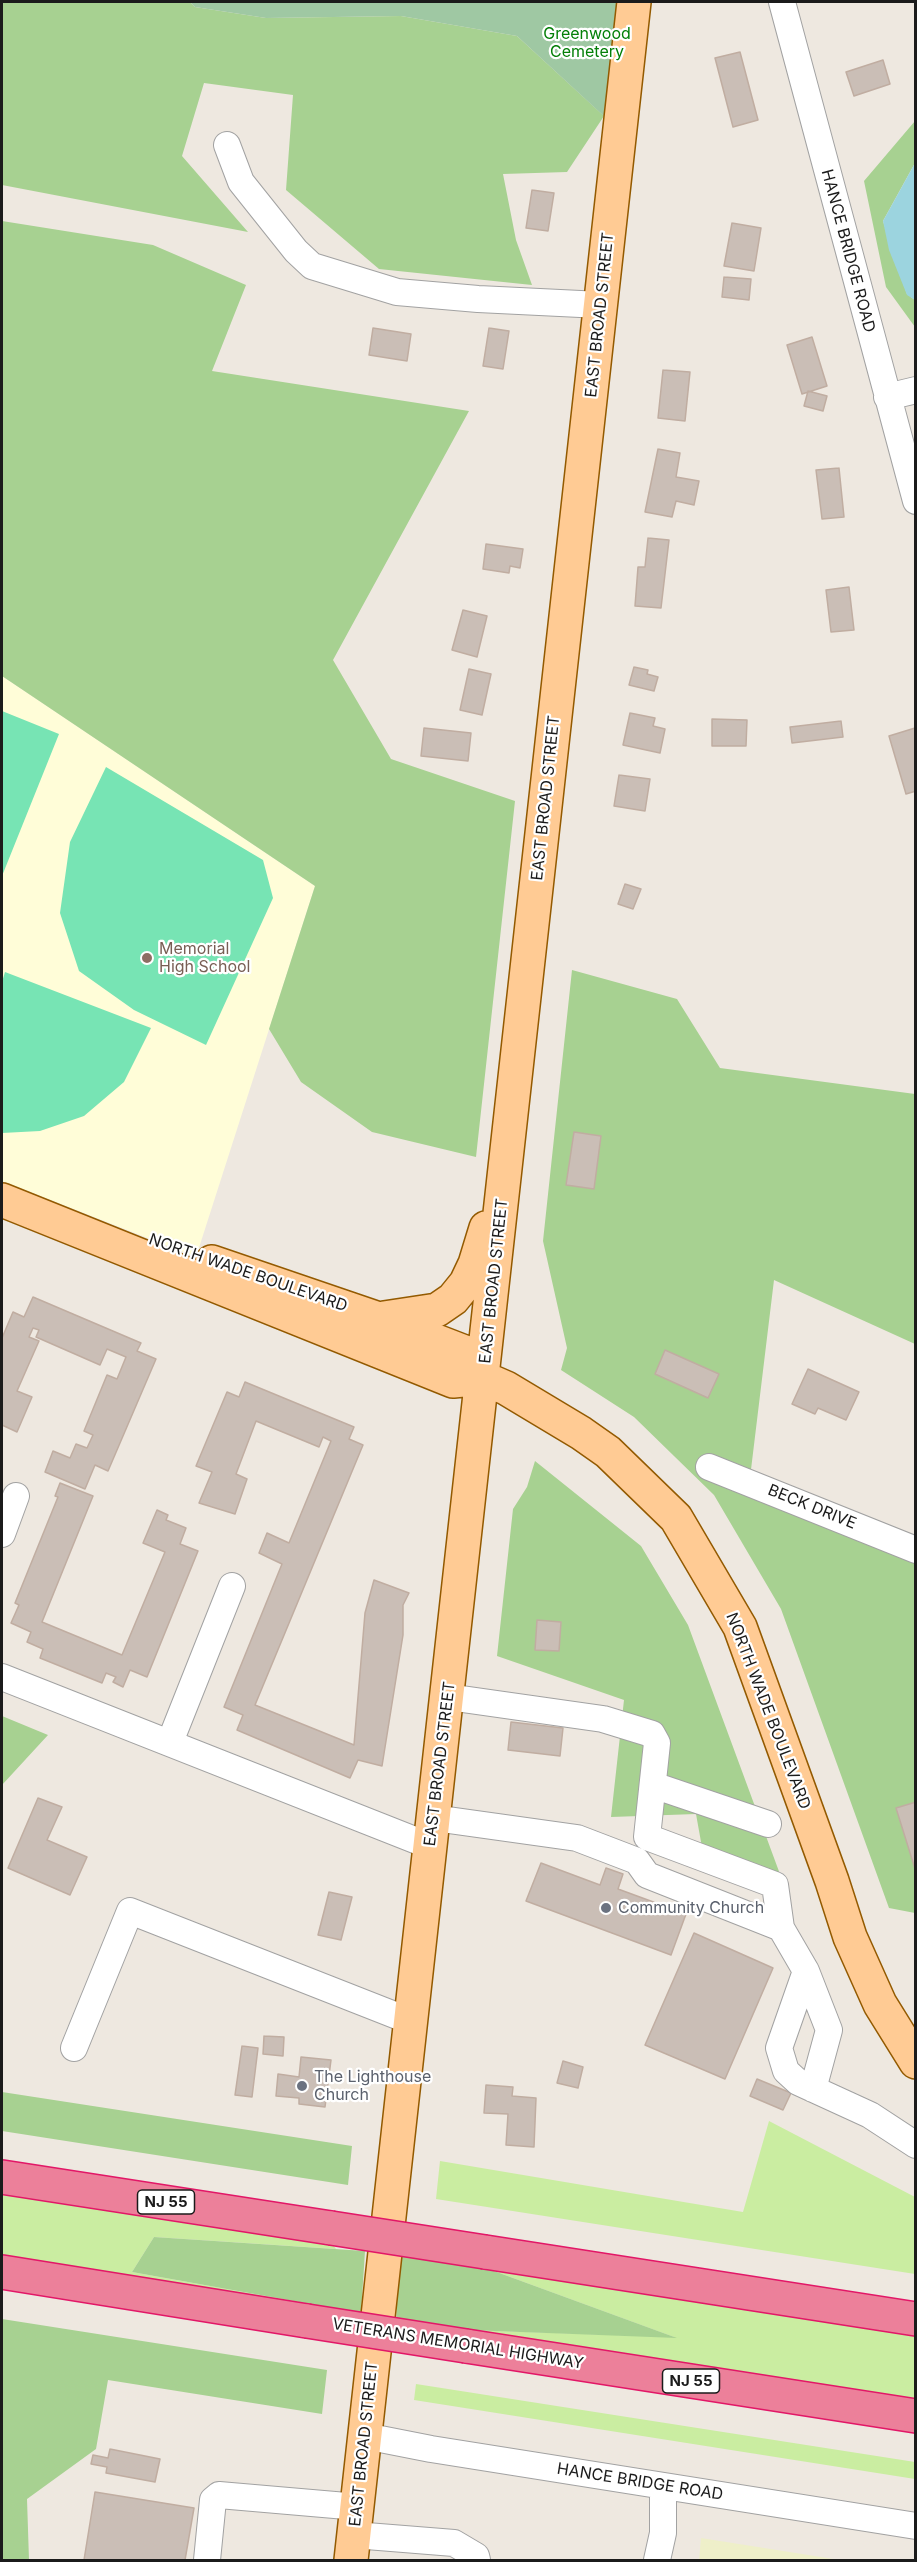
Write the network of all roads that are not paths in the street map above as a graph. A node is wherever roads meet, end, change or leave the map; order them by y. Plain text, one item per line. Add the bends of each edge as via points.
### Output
1 (634, 2) edge
2 (782, 2) edge
3 (227, 145) dead end
4 (601, 305) junction
5 (915, 390) edge
6 (887, 397) junction
7 (915, 501) edge
8 (2, 1181) edge
9 (505, 1182) junction
10 (2, 1200) edge
11 (379, 1319) junction
12 (483, 1378) junction
13 (709, 1467) dead end
14 (16, 1496) dead end
15 (2, 1534) edge
16 (915, 1550) edge
17 (232, 1586) dead end
18 (2, 1677) edge
19 (448, 1697) junction
20 (170, 1742) junction
21 (652, 1785) junction
22 (768, 1824) dead end
23 (432, 1832) junction
24 (647, 1837) junction
25 (638, 1861) junction
26 (781, 1928) junction
27 (806, 1971) junction
28 (410, 2021) junction
29 (74, 2048) dead end
30 (915, 2062) edge
31 (813, 2089) junction
32 (915, 2145) edge
33 (2, 2177) edge
34 (2, 2272) edge
35 (915, 2319) edge
36 (915, 2416) edge
37 (365, 2436) junction
38 (663, 2486) junction
39 (915, 2526) edge
40 (354, 2534) edge
41 (207, 2560) edge
42 (477, 2560) edge
43 (657, 2560) edge

1 - 4 main road, EAST BROAD STREET
2 - 6 street, HANCE BRIDGE ROAD
3 - 4 street via 241,182 312,266 397,292
4 - 9 main road, EAST BROAD STREET
5 - 6 street
6 - 7 street, HANCE BRIDGE ROAD
8 - 11 main road, NORTH WADE BOULEVARD via 196,1257
9 - 11 main road via 475,1264 453,1299 437,1310
9 - 12 main road, EAST BROAD STREET
10 - 12 main road, NORTH WADE BOULEVARD via 453,1381
11 - 12 main road, NORTH WADE BOULEVARD via 466,1353
12 - 19 main road, EAST BROAD STREET
12 - 30 main road, NORTH WADE BOULEVARD via 506,1388 608,1452 676,1518 740,1627 850,1937 880,2004
13 - 16 street, BECK DRIVE
14 - 15 street
17 - 20 street
18 - 20 street
19 - 21 street via 603,1719 652,1734 657,1743
19 - 23 main road, EAST BROAD STREET
20 - 23 street
21 - 22 street
21 - 24 street
23 - 25 street via 577,1838
23 - 28 main road, EAST BROAD STREET
24 - 25 street
24 - 26 street via 775,1885
25 - 26 street via 647,1875
26 - 27 street
27 - 31 street via 830,2030
27 - 31 street via 779,2048 786,2071
28 - 29 street via 130,1911
28 - 37 main road, EAST BROAD STREET
31 - 32 street via 870,2115
33 - 35 highway, NJ 55, bridge
34 - 36 highway, VETERANS MEMORIAL HIGHWAY / NJ 55, bridge
37 - 38 street, HANCE BRIDGE ROAD
37 - 40 main road, EAST BROAD STREET
38 - 39 street, HANCE BRIDGE ROAD
38 - 43 street via 663,2534
40 - 41 street via 219,2495 213,2500
40 - 42 street via 454,2543 471,2551

